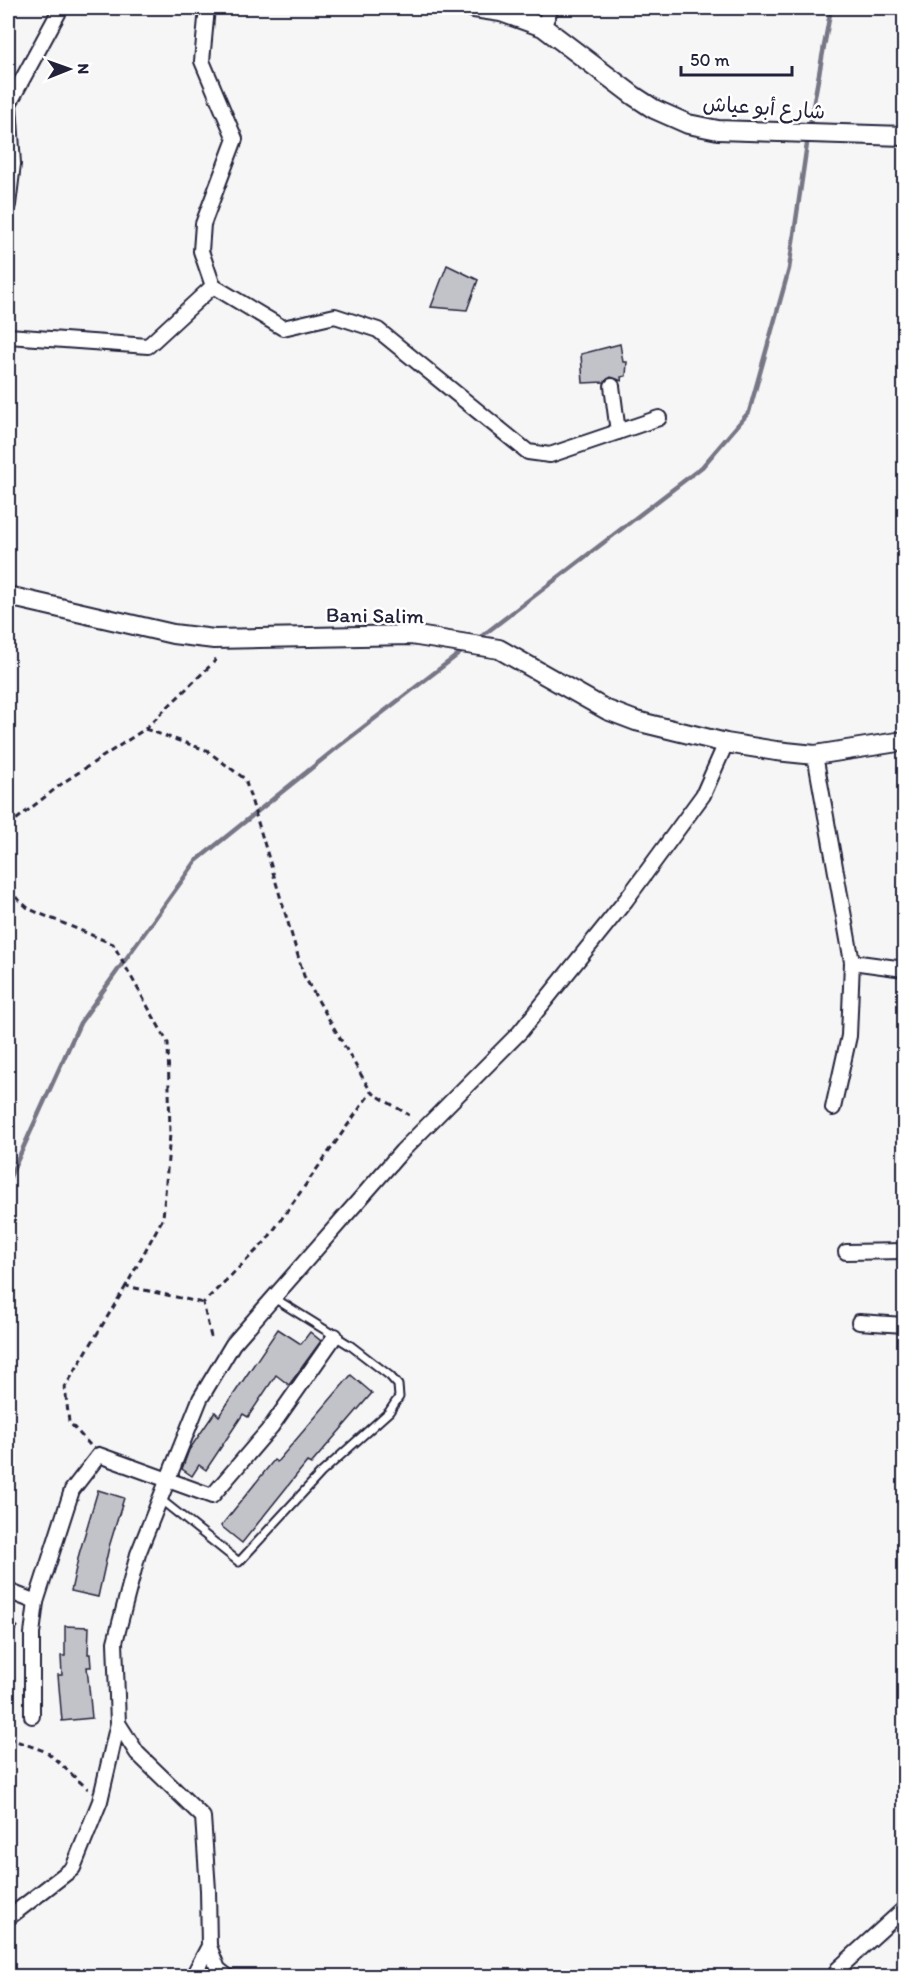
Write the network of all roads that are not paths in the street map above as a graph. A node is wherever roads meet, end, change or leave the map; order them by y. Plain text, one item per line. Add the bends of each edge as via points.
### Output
1 (62, 8) edge
2 (207, 8) edge
3 (474, 8) edge
4 (551, 8) edge
5 (543, 27) junction
6 (904, 136) edge
7 (8, 205) edge
8 (213, 286) junction
9 (8, 336) edge
10 (612, 386) dead end
11 (659, 418) dead end
12 (618, 432) junction
13 (8, 596) edge
14 (904, 741) edge
15 (726, 743) junction
16 (815, 755) junction
17 (852, 962) junction
18 (904, 969) edge
19 (833, 1108) dead end
20 (904, 1251) edge
21 (846, 1252) dead end
22 (274, 1298) junction
23 (859, 1322) dead end
24 (904, 1325) edge
25 (334, 1336) junction
26 (168, 1479) junction
27 (160, 1499) junction
28 (8, 1591) edge
29 (36, 1602) junction
30 (32, 1716) dead end
31 (118, 1723) junction
32 (904, 1909) edge
33 (8, 1918) edge
34 (209, 1946) junction
35 (193, 1977) edge
36 (227, 1977) edge
37 (835, 1977) edge

1 - 7 street via 9,104 13,164
2 - 8 street via 202,60 235,139 203,224 201,251
3 - 5 street, شارع أبو عياش via 501,12
4 - 5 street
5 - 6 street, شارع أبو عياش via 634,96 687,124 718,130
8 - 9 street via 148,346
8 - 12 street via 283,328 335,316 378,330 528,452 550,455
10 - 12 street
11 - 12 street
13 - 15 street, Bani Salim via 172,634 214,639 411,635 499,649 607,710
14 - 16 street, Bani Salim
15 - 16 street, Bani Salim
15 - 22 street via 703,795 626,900 520,1032 402,1151
16 - 17 street
17 - 18 street
17 - 19 street via 849,1036
20 - 21 street
22 - 25 lane
22 - 26 street via 233,1344 200,1399
23 - 24 street
25 - 26 street via 271,1428 212,1496
25 - 27 lane via 390,1376 398,1385 399,1397 389,1412 321,1473 239,1562
26 - 27 street
26 - 29 street via 99,1455 72,1490
27 - 31 street via 138,1554 115,1642
28 - 29 street
29 - 30 street
31 - 33 street via 100,1801 73,1868
31 - 34 street via 137,1753 203,1817
32 - 37 street via 838,1969
34 - 35 street
34 - 36 street via 218,1969

